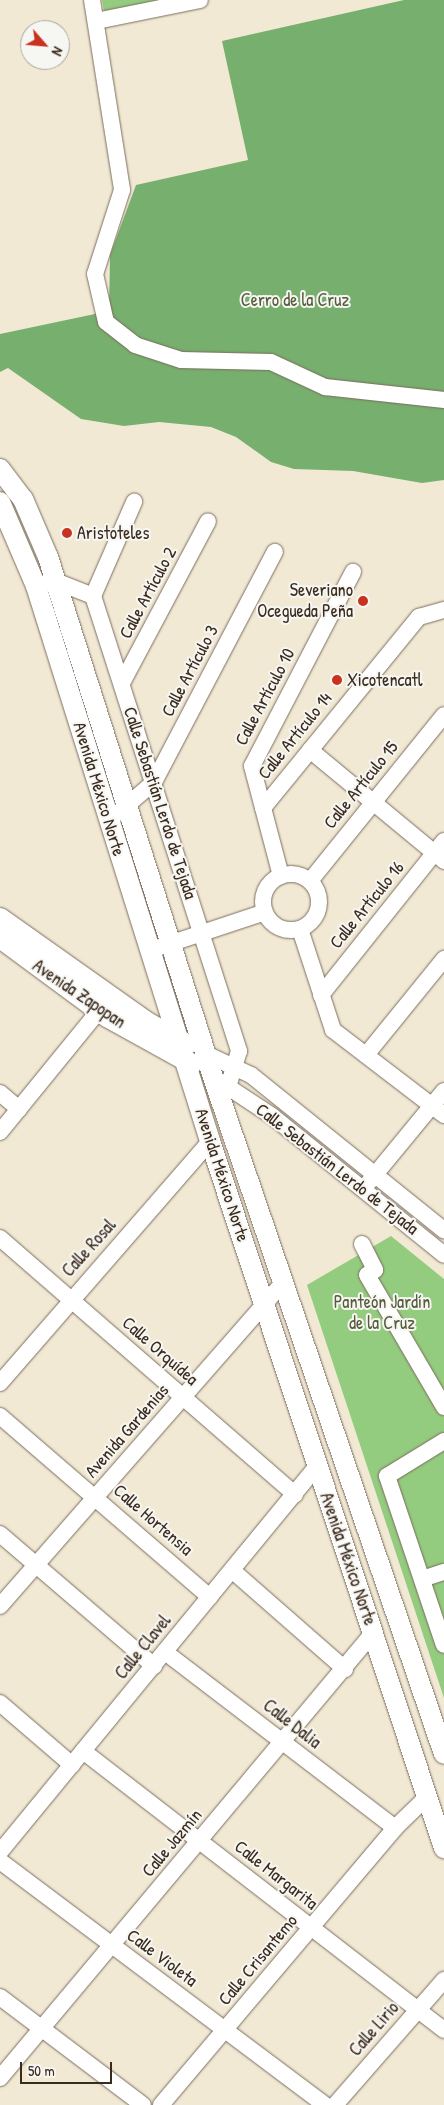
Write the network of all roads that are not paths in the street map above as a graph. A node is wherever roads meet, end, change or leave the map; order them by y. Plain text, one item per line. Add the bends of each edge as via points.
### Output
1 (92, 0) edge
2 (200, 0) edge
3 (96, 21) junction
4 (444, 400) edge
5 (0, 469) edge
6 (0, 502) edge
7 (134, 502) dead end
8 (208, 521) dead end
9 (275, 552) dead end
10 (353, 572) dead end
11 (46, 583) junction
12 (93, 596) junction
13 (444, 610) edge
14 (122, 683) junction
15 (444, 715) edge
16 (310, 750) junction
17 (154, 782) junction
18 (374, 802) junction
19 (263, 808) junction
20 (116, 814) junction
21 (441, 851) edge
22 (281, 876) junction
23 (310, 881) junction
24 (265, 912) junction
25 (0, 918) edge
26 (300, 929) junction
27 (202, 933) junction
28 (0, 938) edge
29 (160, 947) junction
30 (444, 959) edge
31 (321, 995) junction
32 (166, 996) junction
33 (104, 1004) junction
34 (147, 1022) junction
35 (182, 1041) junction
36 (206, 1054) junction
37 (366, 1055) junction
38 (187, 1061) junction
39 (235, 1068) junction
40 (220, 1082) junction
41 (444, 1091) edge
42 (0, 1093) edge
43 (19, 1109) junction
44 (438, 1110) edge
45 (0, 1132) edge
46 (210, 1141) junction
47 (375, 1175) junction
48 (365, 1188) junction
49 (444, 1230) edge
50 (0, 1238) edge
51 (362, 1244) dead end
52 (444, 1255) edge
53 (284, 1282) junction
54 (70, 1299) junction
55 (265, 1306) junction
56 (0, 1383) edge
57 (183, 1397) junction
58 (444, 1407) edge
59 (0, 1416) edge
60 (444, 1441) edge
61 (317, 1466) junction
62 (295, 1494) junction
63 (96, 1497) junction
64 (0, 1534) edge
65 (36, 1565) junction
66 (233, 1570) junction
67 (444, 1572) edge
68 (422, 1579) junction
69 (210, 1597) junction
70 (0, 1606) edge
71 (373, 1633) junction
72 (444, 1645) edge
73 (165, 1652) junction
74 (154, 1666) junction
75 (344, 1669) junction
76 (0, 1703) edge
77 (283, 1742) junction
78 (84, 1751) junction
79 (444, 1754) edge
80 (72, 1765) junction
81 (427, 1797) junction
82 (395, 1828) junction
83 (199, 1841) junction
84 (444, 1848) edge
85 (0, 1852) edge
86 (0, 1861) edge
87 (311, 1928) junction
88 (112, 1945) junction
89 (444, 1980) edge
90 (0, 1997) edge
91 (418, 2010) junction
92 (42, 2028) junction
93 (224, 2030) junction
94 (444, 2030) edge
95 (0, 2078) edge
96 (143, 2105) edge
97 (161, 2105) edge
98 (324, 2105) edge
99 (335, 2105) edge

1 - 3 street
2 - 3 street
3 - 4 street via 122,190 95,274 106,322 135,345 181,360 271,362 325,387 363,394 418,394
5 - 11 main road, Avenida México Norte via 37,528
6 - 11 main road, Avenida México Norte
7 - 12 street
8 - 14 street, Calle Artículo 2
9 - 17 street, Calle Artículo 3
10 - 19 street, Calle Artículo 10 via 252,766
11 - 12 street
11 - 20 main road, Avenida México Norte
12 - 14 street, Calle Sebastián Lerdo de Tejada
13 - 16 street, Calle Artículo 14 via 420,617
14 - 17 street, Calle Sebastián Lerdo de Tejada
15 - 18 street, Calle Artículo 15
16 - 18 street
16 - 19 street, Calle Artículo 14
17 - 20 street, Calle Artículo 3
17 - 27 street, Calle Sebastián Lerdo de Tejada
18 - 21 street
18 - 23 street, Calle Artículo 15
19 - 22 street, Calle Artículo 10
20 - 29 main road, Avenida México Norte
21 - 31 street, Calle Artículo 16
22 - 23 street via 296,874
22 - 24 street via 266,891
23 - 26 street via 319,908
24 - 26 street via 275,926
24 - 27 street
25 - 33 main road, Avenida Zapopan
26 - 31 street
27 - 29 street
27 - 39 street, Calle Sebastián Lerdo de Tejada via 239,1051
28 - 33 main road, Avenida Zapopan
29 - 32 main road, Avenida México Norte
29 - 36 main road, Avenida México Norte
30 - 37 street
31 - 37 street via 333,1030
32 - 34 main road via 160,1021
32 - 35 main road, Avenida México Norte
33 - 34 main road, Avenida Zapopan
33 - 38 main road, Avenida Zapopan
33 - 43 street
34 - 35 main road, Calle Sebastián Lerdo de Tejada
35 - 36 main road, Calle Sebastián Lerdo de Tejada
35 - 38 main road, Avenida México Norte
36 - 39 street, Calle Sebastián Lerdo de Tejada
36 - 40 main road, Avenida México Norte
37 - 44 street
38 - 40 main road, Calle Sebastián Lerdo de Tejada
38 - 46 main road, Avenida México Norte
39 - 40 street, Calle Sebastián Lerdo de Tejada
39 - 47 street, Calle Sebastián Lerdo de Tejada via 251,1075
40 - 48 street, Calle Sebastián Lerdo de Tejada
40 - 53 main road, Avenida México Norte
41 - 44 street
42 - 43 street
43 - 45 street
44 - 47 street
46 - 54 street, Calle Rosal
46 - 55 main road, Avenida México Norte
47 - 48 street
47 - 49 street, Calle Sebastián Lerdo de Tejada
48 - 52 street, Calle Sebastián Lerdo de Tejada
50 - 54 street, Calle Orquídea
51 - 58 street via 375,1270 366,1275
53 - 55 street, Avenida Gardenias
53 - 79 main road, Avenida México Norte
54 - 56 street, Calle Rosal
54 - 57 street, Calle Orquídea
55 - 57 street, Avenida Gardenias
55 - 61 main road, Avenida México Norte
57 - 62 street, Calle Orquídea
57 - 63 street, Avenida Gardenias
59 - 63 street, Calle Hortensia
60 - 68 street via 387,1476
61 - 62 street, Calle Clavel
61 - 71 main road, Avenida México Norte
62 - 66 street, Calle Clavel
63 - 65 street, Avenida Gardenias
63 - 69 street, Calle Hortensia
64 - 65 street
65 - 70 street, Avenida Gardenias
65 - 74 street
66 - 69 street, Calle Clavel
66 - 75 street
67 - 68 street
68 - 72 street
69 - 73 street, Calle Clavel
71 - 75 street, Calle Jazmín
71 - 81 main road, Avenida México Norte
73 - 74 street, Calle Clavel
73 - 77 street, Calle Dalia
74 - 78 street, Calle Clavel
75 - 77 street, Calle Jazmín
76 - 80 street
77 - 82 street, Calle Dalia
77 - 83 street, Calle Jazmín
78 - 80 street, Calle Clavel
78 - 83 street, Calle Margarita
80 - 85 street, Calle Clavel
81 - 82 street, Calle Crisantemo
81 - 84 main road, Avenida México Norte
82 - 87 street, Calle Crisantemo
83 - 87 street, Calle Margarita
83 - 88 street, Calle Jazmín
86 - 88 street, Calle Violeta
87 - 91 street, Calle Margarita
87 - 93 street, Calle Crisantemo
88 - 92 street, Calle Jazmín
88 - 93 street, Calle Violeta
89 - 91 street, Calle Lirio
90 - 92 street
91 - 94 street, Calle Margarita
91 - 99 street, Calle Lirio
92 - 95 street, Calle Jazmín
92 - 96 street
93 - 97 street, Calle Crisantemo
93 - 98 street, Calle Violeta

